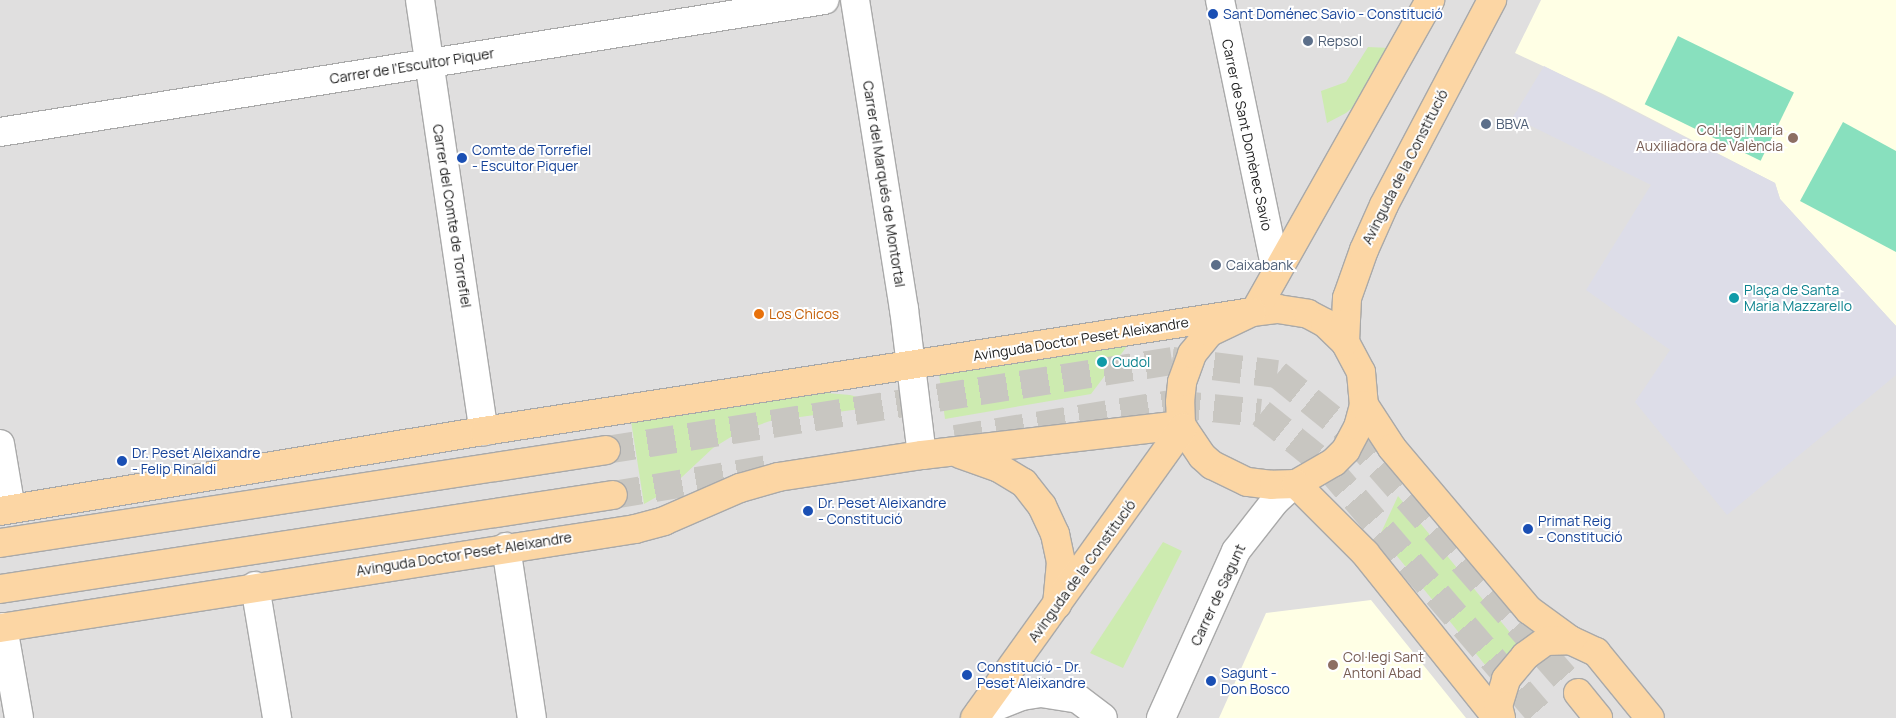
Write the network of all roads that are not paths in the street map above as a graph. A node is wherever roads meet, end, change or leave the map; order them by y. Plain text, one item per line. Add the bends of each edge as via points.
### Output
1 (420, 0) edge
2 (824, 0) edge
3 (855, 0) edge
4 (1220, 0) edge
5 (1430, 0) edge
6 (1492, 0) edge
7 (430, 63) junction
8 (0, 132) edge
9 (1276, 270) junction
10 (1253, 311) junction
11 (1345, 342) junction
12 (911, 367) junction
13 (1364, 405) junction
14 (1182, 427) junction
15 (484, 431) junction
16 (0, 444) edge
17 (606, 450) tunnel mouth
18 (955, 452) junction
19 (922, 456) junction
20 (1295, 484) junction
21 (613, 495) tunnel mouth
22 (5, 510) edge
23 (0, 543) edge
24 (506, 547) junction
25 (255, 586) junction
26 (0, 589) edge
27 (1057, 606) junction
28 (2, 627) edge
29 (1570, 640) junction
30 (1578, 693) tunnel mouth
31 (977, 715) edge
32 (19, 718) edge
33 (277, 718) edge
34 (532, 718) edge
35 (1103, 718) edge
36 (1161, 718) edge
37 (1497, 718) edge
38 (1502, 718) edge
39 (1598, 718) edge
40 (1650, 718) edge

1 - 7 street, Carrer del Comte de Torrefiel
2 - 7 street, Carrer de l'Escultor Piquer
3 - 12 street, Carrer del Marqués de Montortal
4 - 9 street, Carrer de Sant Domènec Savio
5 - 9 main road
6 - 11 main road, Avinguda de la Constitució via 1364,250 1347,298
7 - 8 street, Carrer de l'Escultor Piquer
7 - 15 street, Carrer del Comte de Torrefiel
9 - 10 main road
10 - 11 main road, Avinguda Doctor Peset Aleixandre via 1278,309 1308,314 1325,323
10 - 12 main road, Avinguda Doctor Peset Aleixandre
10 - 14 main road via 1210,332 1192,354 1182,382
11 - 13 main road via 1361,372
12 - 15 main road, Avinguda Doctor Peset Aleixandre
12 - 19 street
13 - 20 main road via 1358,427 1346,450 1334,462
13 - 29 main road via 1392,448 1529,610
14 - 18 main road, Avinguda Doctor Peset Aleixandre
14 - 20 main road via 1202,456 1228,473 1247,482
14 - 27 main road, Avinguda de la Constitució
15 - 22 main road, Avinguda Doctor Peset Aleixandre
16 - 22 street
17 - 23 main road
18 - 19 main road, Avinguda Doctor Peset Aleixandre
18 - 27 main road via 998,468 1024,483 1042,506 1055,534 1061,562
19 - 24 main road, Avinguda Doctor Peset Aleixandre via 778,477 740,488 635,529
20 - 36 street, Carrer de Sagunt via 1270,507 1236,551
20 - 37 main road via 1365,553
21 - 26 main road
24 - 25 main road, Avinguda Doctor Peset Aleixandre
24 - 34 street
25 - 28 main road, Avinguda Doctor Peset Aleixandre
25 - 33 street
27 - 31 main road, Avinguda de la Constitució
28 - 32 street
29 - 38 main road via 1546,641 1525,656 1506,679 1498,706
29 - 40 main road via 1596,652
30 - 39 main road
31 - 35 street, Avinguda de la Constitució via 1022,696 1041,693 1078,699

